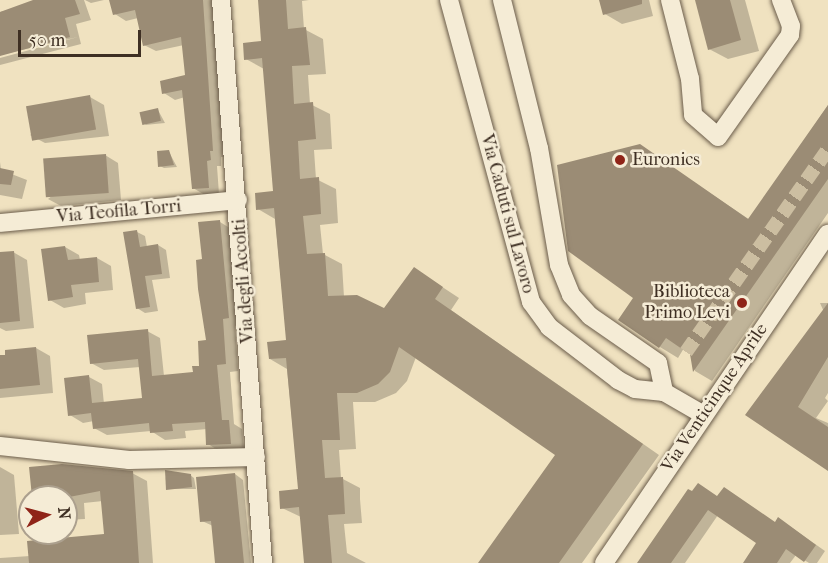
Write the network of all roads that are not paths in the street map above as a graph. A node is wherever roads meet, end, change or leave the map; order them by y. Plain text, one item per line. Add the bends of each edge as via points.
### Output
1 (221, 0) edge
2 (449, 0) edge
3 (502, 0) edge
4 (670, 0) edge
5 (781, 0) edge
6 (238, 200) junction
7 (0, 223) edge
8 (828, 234) edge
9 (664, 392) junction
10 (702, 414) junction
11 (0, 446) edge
12 (256, 457) junction
13 (263, 563) edge
14 (604, 563) edge

1 - 6 street, Via degli Accolti
2 - 9 street, Via Caduti sul Lavoro via 531,302 549,327 618,380 636,389
3 - 9 street, Via Caduti sul Lavoro via 539,148 564,280 590,316 658,363
4 - 5 street via 690,79 693,115 718,137 790,35 791,26
6 - 7 street, Via Teofila Torri
6 - 12 street, Via degli Accolti
8 - 10 street, Via Venticinque Aprile
9 - 10 street, Via Caduti sul Lavoro
10 - 14 street, Via Venticinque Aprile
11 - 12 street via 129,460
12 - 13 street, Via degli Accolti

